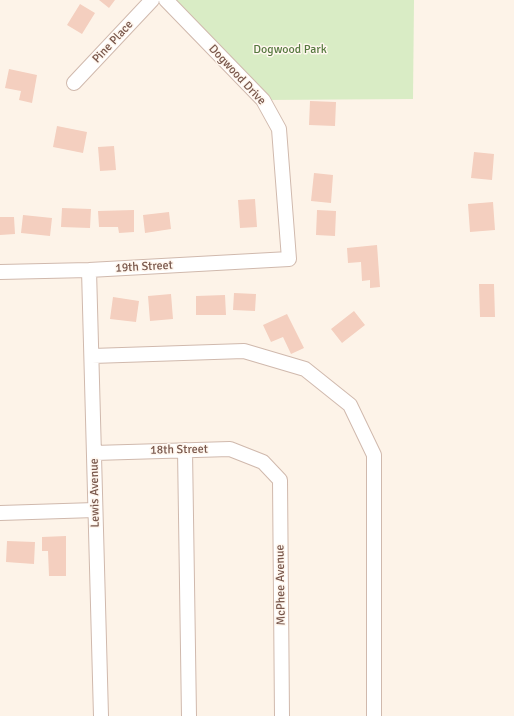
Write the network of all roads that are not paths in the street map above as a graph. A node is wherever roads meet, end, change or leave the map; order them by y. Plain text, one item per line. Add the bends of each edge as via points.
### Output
1 (152, 0) edge
2 (166, 0) edge
3 (74, 83) dead end
4 (289, 259) joint
5 (90, 270) junction
6 (0, 272) edge
7 (92, 356) junction
8 (185, 450) junction
9 (94, 453) junction
10 (263, 462) joint
11 (95, 510) junction
12 (0, 513) edge
13 (101, 716) edge
14 (189, 716) edge
15 (282, 716) edge
16 (374, 716) edge

1 - 3 street, Pine Place
2 - 4 street, Dogwood Drive via 263,100 279,129
4 - 5 street, 19th Street
5 - 6 street, 19th Street
5 - 7 street, Lewis Avenue
7 - 9 street, Lewis Avenue
7 - 16 street via 244,351 305,369 350,405 374,455
8 - 9 street, 18th Street
8 - 10 street, 18th Street via 230,449
8 - 14 street
9 - 11 street, Lewis Avenue
10 - 15 street, McPhee Avenue via 280,480
11 - 12 street
11 - 13 street, Lewis Avenue

